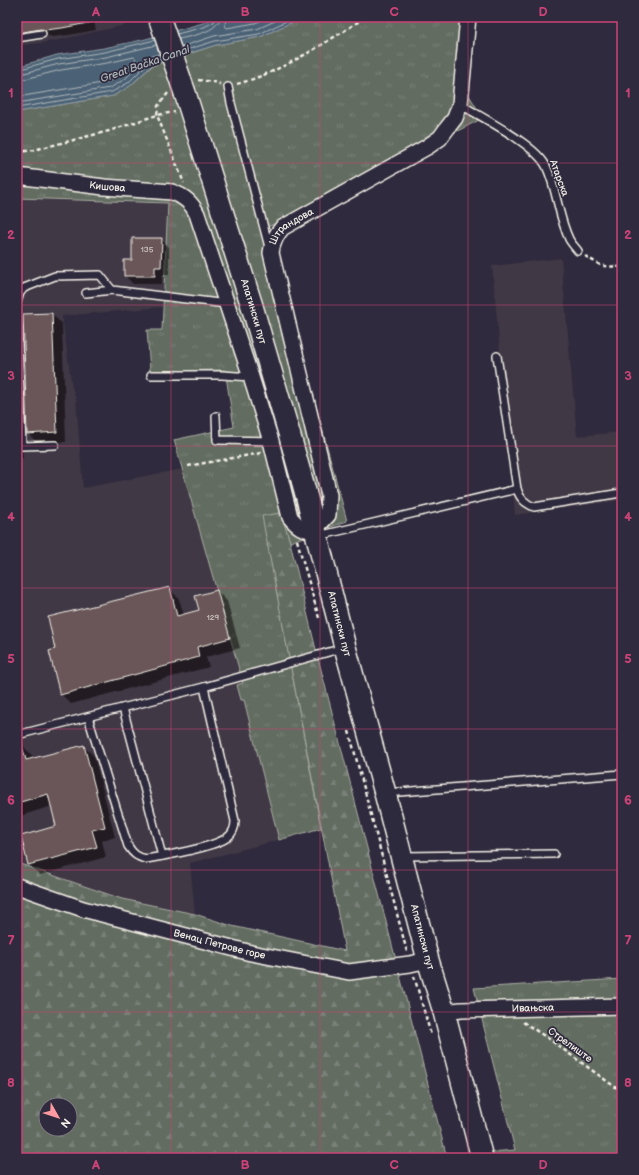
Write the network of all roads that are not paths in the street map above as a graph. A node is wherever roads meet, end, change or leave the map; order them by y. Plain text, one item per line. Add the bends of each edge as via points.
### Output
1 (159, 17) edge
2 (468, 17) edge
3 (42, 34) dead end
4 (17, 38) edge
5 (228, 87) road end
6 (460, 104) junction
7 (17, 176) edge
8 (578, 251) road end
9 (270, 253) junction
10 (112, 290) junction
11 (86, 293) dead end
12 (17, 302) edge
13 (227, 304) junction
14 (17, 319) edge
15 (497, 356) dead end
16 (151, 375) dead end
17 (251, 377) junction
18 (216, 416) dead end
19 (55, 445) dead end
20 (272, 446) junction
21 (516, 490) junction
22 (621, 493) dead end
23 (315, 533) junction
24 (345, 647) junction
25 (204, 687) junction
26 (123, 708) junction
27 (88, 717) junction
28 (17, 735) edge
29 (622, 774) edge
30 (385, 793) junction
31 (554, 854) dead end
32 (162, 856) junction
33 (401, 856) junction
34 (17, 886) edge
35 (428, 960) junction
36 (622, 1006) edge
37 (444, 1012) junction
38 (482, 1158) edge

1 - 23 main road, Апатински пут, bridge via 252,306
2 - 6 street, Штрандова
3 - 4 lane
5 - 9 lane
6 - 8 lane, Атарска via 529,146 539,156 551,179 569,240
6 - 9 street, Штрандова via 455,118 440,138 282,228 276,235
7 - 13 street, Кишова via 181,195 198,214
9 - 23 street, Штрандова via 329,495 328,515
10 - 11 lane
10 - 12 lane via 100,275 55,276 24,288
10 - 13 lane
13 - 17 street
14 - 19 lane via 22,446
15 - 21 lane
16 - 17 lane
17 - 20 street
18 - 20 lane via 217,440
20 - 23 street via 290,517 305,530
21 - 22 lane via 527,504 534,507
21 - 23 lane
23 - 24 main road, Апатински пут
24 - 25 lane
24 - 30 main road, Апатински пут
25 - 26 lane
25 - 32 lane via 235,826 229,836 215,844
26 - 27 lane
26 - 32 lane
27 - 28 lane
27 - 32 lane via 128,846 132,853 139,857 146,859
29 - 30 lane
30 - 33 main road, Апатински пут
31 - 33 lane
33 - 35 main road, Апатински пут
34 - 35 street, Венац Петрове горе via 82,909 228,947 349,972
35 - 37 main road, Апатински пут
36 - 37 street, Ивањска
37 - 38 main road, Апатински пут

